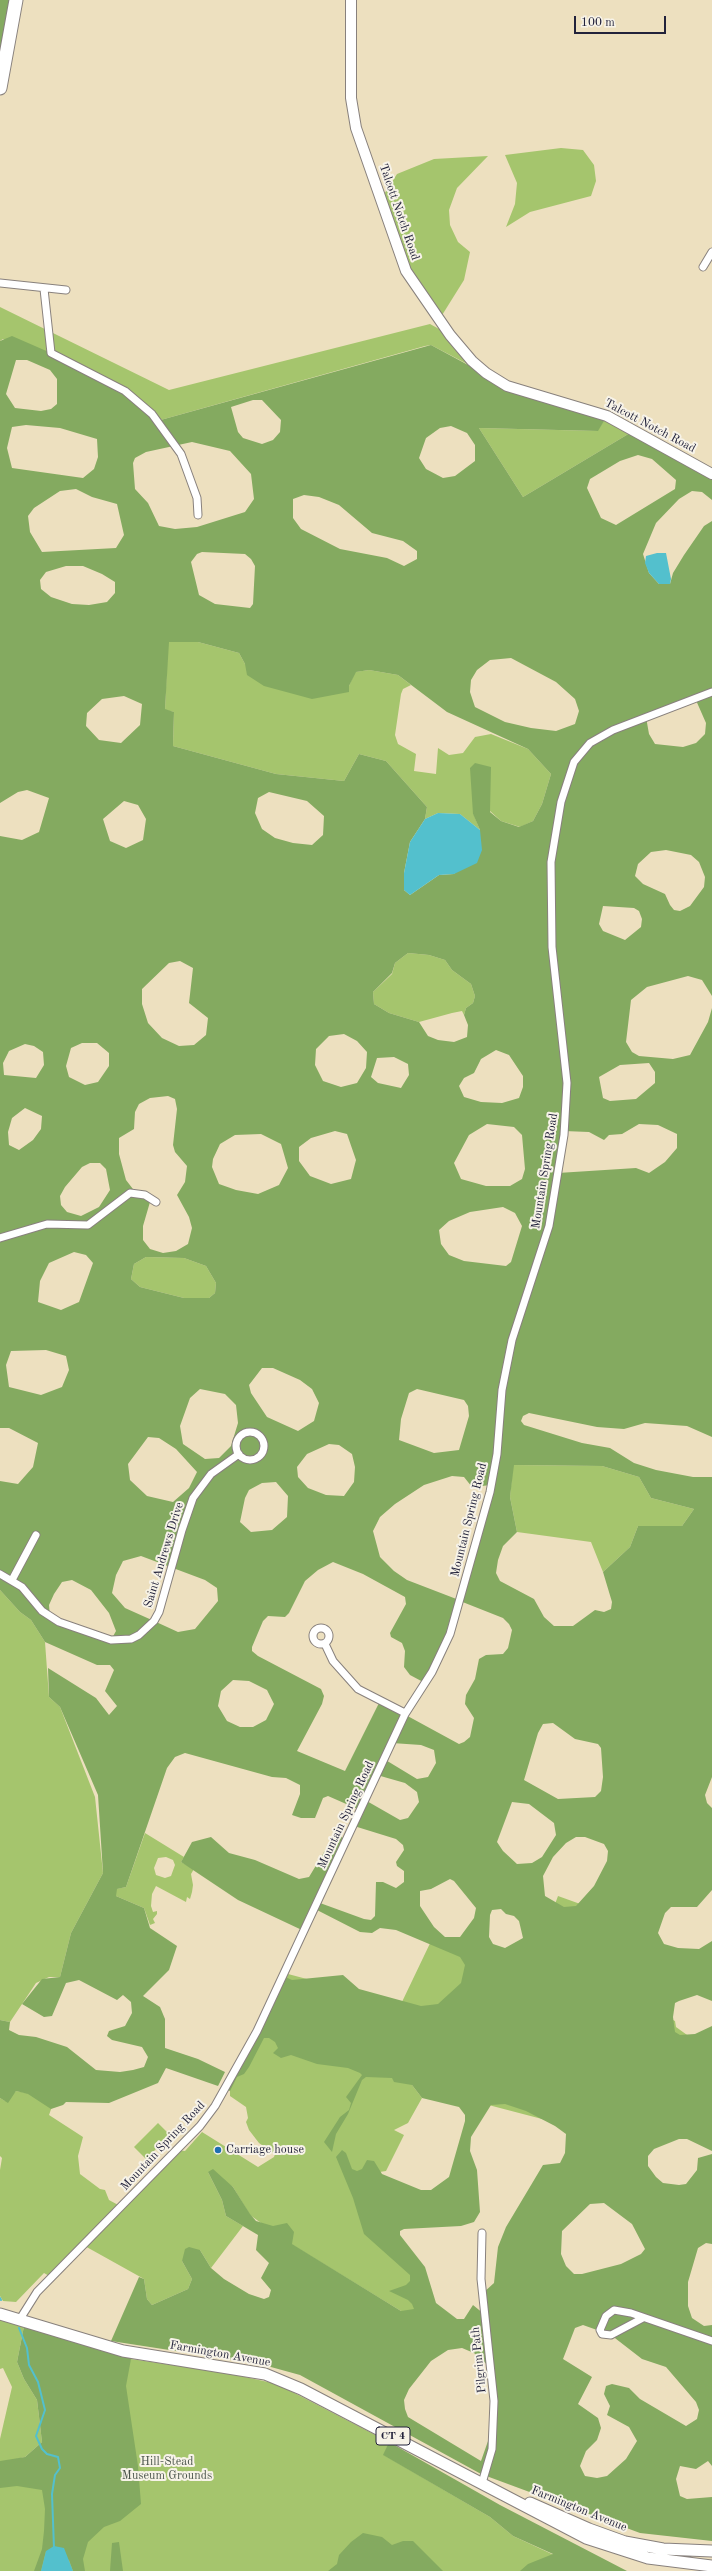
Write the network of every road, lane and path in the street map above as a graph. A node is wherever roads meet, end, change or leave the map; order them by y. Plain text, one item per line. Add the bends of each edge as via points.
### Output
1 (16, 0) edge
2 (351, 0) edge
3 (0, 88) edge
4 (712, 252) edge
5 (702, 267) dead end
6 (0, 283) edge
7 (44, 289) junction
8 (66, 290) dead end
9 (712, 474) edge
10 (198, 515) dead end
11 (712, 692) edge
12 (156, 1202) dead end
13 (0, 1238) edge
14 (239, 1454) junction
15 (36, 1535) dead end
16 (0, 1574) edge
17 (12, 1580) junction
18 (325, 1644) dead end
19 (405, 1713) junction
20 (482, 2233) dead end
21 (0, 2314) edge
22 (643, 2318) junction
23 (20, 2319) junction
24 (712, 2342) edge
25 (482, 2483) junction
26 (508, 2496) junction
27 (712, 2551) edge
28 (635, 2555) junction
29 (712, 2566) edge
30 (672, 2571) edge

1 - 3 highway
2 - 9 street, Talcott Notch Road via 351,98 356,128 406,271 446,330 472,361 502,382 607,416
4 - 5 street
6 - 7 street
7 - 8 street
7 - 10 street via 51,352 125,391 152,414 181,454 197,498
11 - 19 street, Mountain Spring Road via 613,730 590,743 574,762 561,802 551,862 552,947 567,1083 564,1135 549,1226 512,1340 502,1390 497,1454 490,1492 450,1634 432,1672
12 - 13 street via 145,1195 130,1193 88,1225 47,1224
14 - 14 street via 248,1460 259,1458 264,1448 262,1438 253,1432 242,1434 236,1444
14 - 17 street, Saint Andrews Drive via 211,1474 193,1498 162,1606 154,1621 139,1635 131,1639 111,1640 59,1622 42,1611 22,1587
15 - 17 street
16 - 17 street, Saint Andrews Drive
18 - 19 street via 334,1661 358,1689
19 - 23 street, Mountain Spring Road via 257,2031 215,2106 200,2126 37,2292
20 - 25 street, Pilgrim Path via 481,2279 494,2401 492,2449
21 - 23 main road, Farmington Avenue / CT 4
22 - 22 street via 614,2310 606,2316 600,2330 602,2334 611,2335
22 - 24 street
23 - 25 main road, Farmington Avenue / CT 4 via 123,2351 265,2374 301,2388
25 - 26 main road, Farmington Avenue / CT 4
26 - 27 main road, Farmington Avenue / CT 4 via 625,2542 663,2549
26 - 28 main road, Farmington Avenue / CT 4 via 581,2536
28 - 29 main road, Farmington Avenue
28 - 30 main road, CT 4

